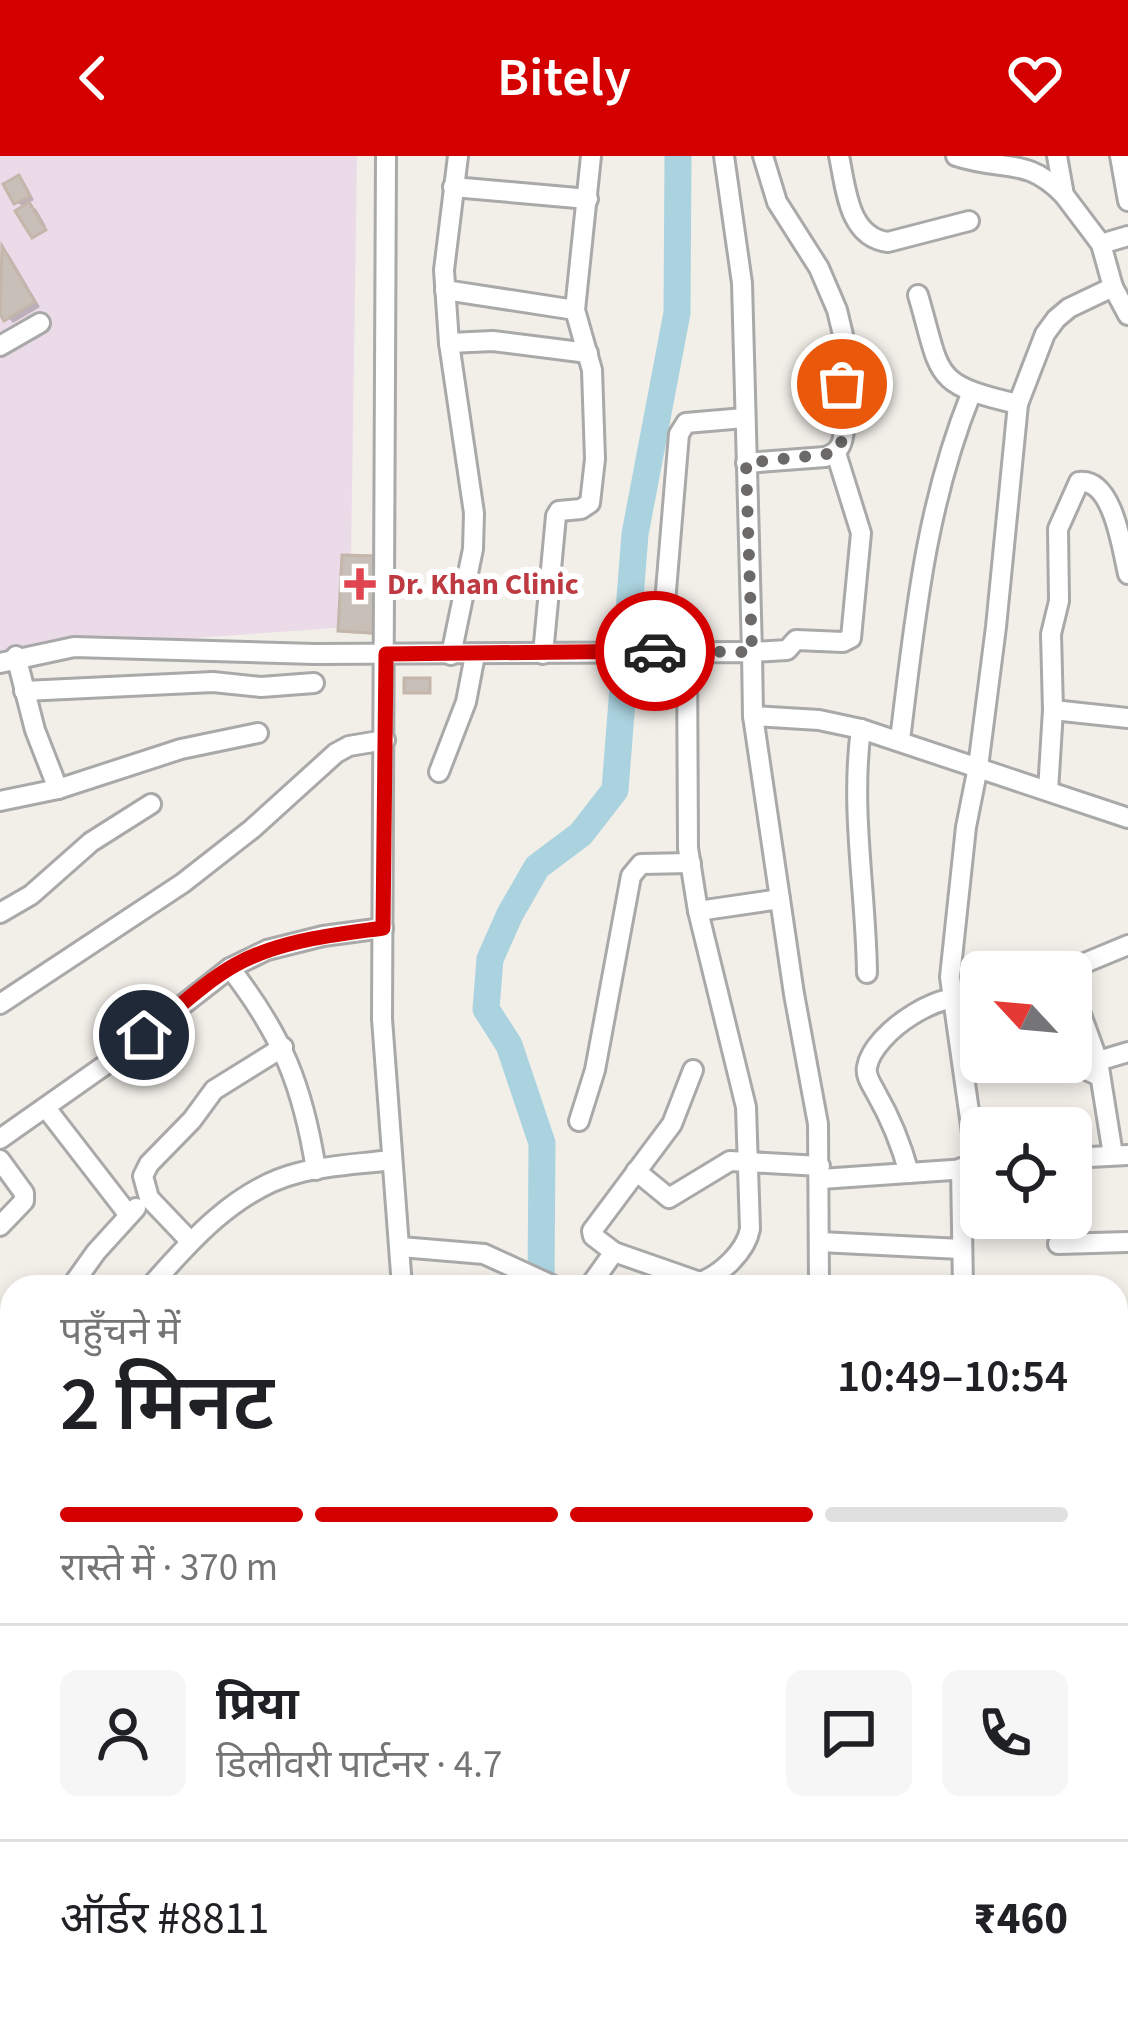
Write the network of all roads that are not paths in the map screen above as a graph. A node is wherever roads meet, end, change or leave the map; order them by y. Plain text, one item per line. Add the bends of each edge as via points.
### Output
1 (386, 156) edge
2 (458, 156) edge
3 (591, 156) edge
4 (741, 156) edge
5 (763, 156) edge
6 (838, 156) edge
7 (956, 156) edge
8 (1057, 156) edge
9 (1120, 156) edge
10 (724, 157) edge
11 (453, 187) junction
12 (1064, 195) junction
13 (588, 200) junction
14 (1128, 201) edge
15 (969, 220) dead end
16 (1128, 236) edge
17 (1102, 244) junction
18 (1113, 287) junction
19 (445, 290) junction
20 (918, 295) dead end
21 (574, 310) junction
22 (1128, 315) edge
23 (40, 323) dead end
24 (449, 343) junction
25 (0, 346) edge
26 (588, 353) junction
27 (971, 394) junction
28 (1018, 404) junction
29 (745, 418) junction
30 (836, 453) junction
31 (746, 463) junction
32 (1123, 531) edge
33 (1128, 574) edge
34 (654, 651) junction
35 (687, 651) junction
36 (752, 652) junction
37 (386, 654) junction
38 (543, 654) junction
39 (451, 655) junction
40 (475, 655) junction
41 (8, 660) edge
42 (314, 682) dead end
43 (24, 692) junction
44 (1053, 710) junction
45 (753, 716) junction
46 (1128, 718) edge
47 (861, 729) junction
48 (258, 733) dead end
49 (385, 740) junction
50 (900, 740) junction
51 (978, 767) junction
52 (439, 772) dead end
53 (58, 789) junction
54 (1048, 791) junction
55 (0, 801) edge
56 (151, 804) dead end
57 (1128, 818) edge
58 (691, 863) junction
59 (780, 899) junction
60 (698, 911) junction
61 (0, 913) edge
62 (383, 928) junction
63 (1128, 945) edge
64 (1092, 960) edge
65 (230, 968) junction
66 (867, 974) dead end
67 (960, 996) edge
68 (950, 997) junction
69 (0, 1004) edge
70 (283, 1047) junction
71 (1092, 1048) edge
72 (1128, 1052) edge
73 (1092, 1067) edge
74 (1099, 1069) junction
75 (693, 1070) dead end
76 (965, 1107) edge
77 (46, 1108) junction
78 (579, 1121) dead end
79 (0, 1139) edge
80 (1120, 1155) edge
81 (0, 1160) edge
82 (392, 1160) junction
83 (746, 1162) junction
84 (960, 1169) edge
85 (316, 1170) junction
86 (636, 1171) junction
87 (820, 1173) junction
88 (909, 1173) junction
89 (149, 1198) junction
90 (128, 1214) junction
91 (0, 1226) edge
92 (962, 1239) edge
93 (190, 1240) junction
94 (820, 1242) junction
95 (1128, 1242) edge
96 (1058, 1244) dead end
97 (401, 1247) junction
98 (961, 1249) junction
99 (614, 1252) junction
100 (80, 1275) edge
101 (160, 1275) edge
102 (402, 1275) edge
103 (532, 1275) edge
104 (598, 1275) edge
105 (674, 1275) edge
106 (714, 1275) edge
107 (819, 1275) edge
108 (962, 1275) edge

1 - 37 street
2 - 11 street
3 - 13 street
4 - 10 street
5 - 30 street via 777,202 819,268 840,322 844,429
6 - 15 street via 857,225 876,241
7 - 12 street via 1040,169
8 - 12 street
9 - 14 street
10 - 29 street via 742,284
11 - 13 street
11 - 19 street
12 - 17 street
13 - 21 street
16 - 17 street
17 - 18 street
18 - 22 street
18 - 28 street via 1069,308 1045,334
19 - 21 street
19 - 24 street
20 - 27 street via 945,377
21 - 26 street
23 - 25 street
24 - 26 street via 494,340
24 - 39 street via 474,513
26 - 38 street via 591,494 586,507 556,516
27 - 28 street
27 - 50 street via 934,505
28 - 51 street
29 - 31 street
29 - 34 street via 686,424 679,434
30 - 31 street
30 - 36 street via 861,533 851,638
31 - 36 street
32 - 33 street
32 - 44 street via 1098,485 1079,482 1058,530
34 - 35 street
34 - 38 street
35 - 36 street
35 - 58 street
36 - 45 street
37 - 39 street
37 - 41 street via 74,646
37 - 49 street
38 - 40 street
39 - 40 street
40 - 52 street
41 - 43 street
42 - 43 street
43 - 53 street
44 - 46 street
44 - 54 street
45 - 47 street
45 - 59 street
47 - 50 street
47 - 66 street via 855,790
48 - 53 street
49 - 62 street
49 - 69 street via 336,753 183,883
50 - 51 street
51 - 54 street
51 - 68 street
53 - 55 street
54 - 57 street
56 - 61 street
58 - 60 street
58 - 78 street via 640,864 631,876
59 - 60 street
59 - 87 street
60 - 83 street via 740,1075
62 - 65 street via 267,950
62 - 82 street
63 - 64 street
65 - 70 street
65 - 77 street
67 - 68 street
68 - 76 street
68 - 88 street via 892,1033 866,1070
70 - 85 street via 306,1109
70 - 89 street via 206,1099 148,1164
71 - 74 street
72 - 74 street
73 - 74 street
74 - 80 street
75 - 86 street via 673,1124
77 - 79 street
77 - 90 street
81 - 91 street via 24,1201
82 - 85 street
82 - 97 street
83 - 86 street via 719,1165 669,1198
83 - 87 street
83 - 106 street via 749,1238
84 - 88 street
85 - 93 street via 257,1192
86 - 99 street via 592,1231
87 - 88 street
87 - 94 street
89 - 90 street
89 - 93 street
90 - 100 street
92 - 98 street
93 - 101 street
94 - 98 street
94 - 107 street
95 - 96 street
97 - 102 street
97 - 103 street via 468,1252
98 - 108 street
99 - 104 street
99 - 105 street

